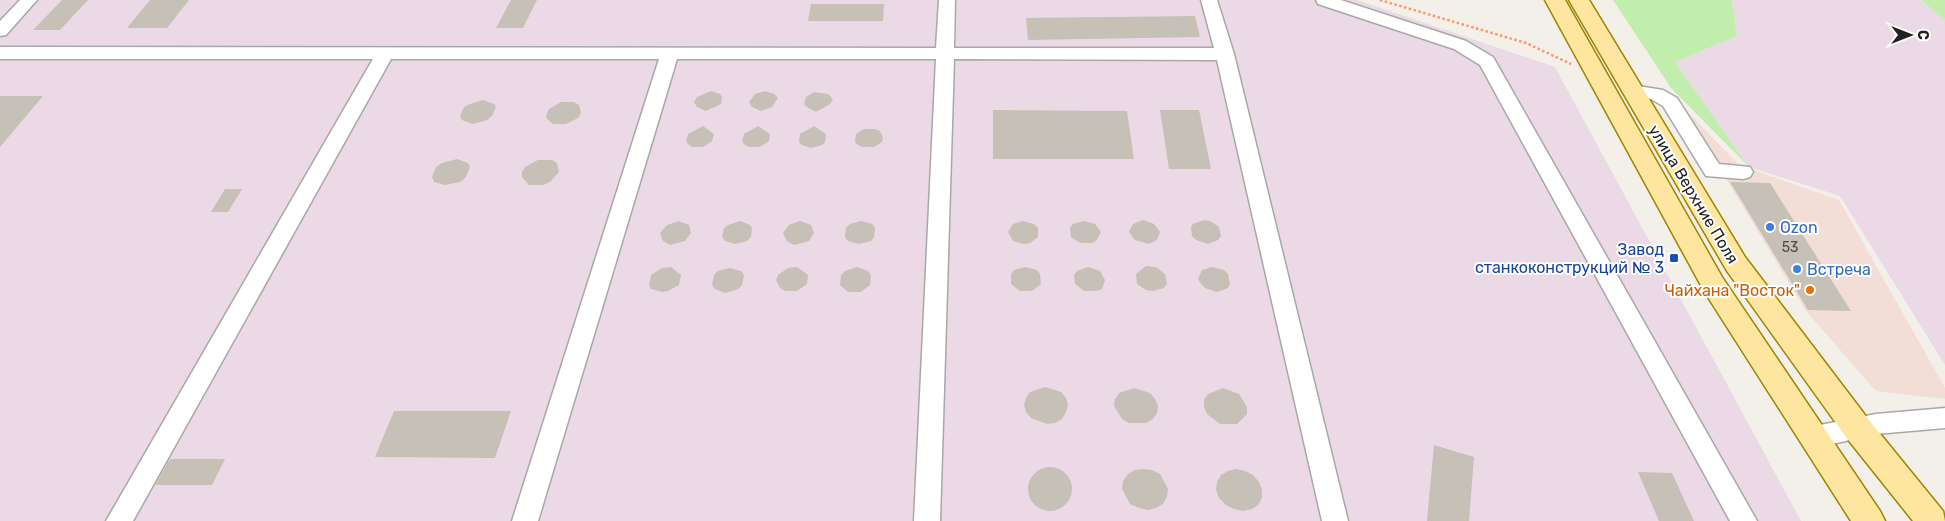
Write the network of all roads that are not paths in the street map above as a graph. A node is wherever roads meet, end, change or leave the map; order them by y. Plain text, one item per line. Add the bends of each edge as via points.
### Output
1 (30, 0) edge
2 (947, 0) edge
3 (1209, 0) edge
4 (1324, 0) edge
5 (1555, 0) edge
6 (1579, 0) edge
7 (0, 31) edge
8 (0, 53) edge
9 (385, 54) junction
10 (670, 54) junction
11 (945, 54) junction
12 (1225, 54) junction
13 (1632, 90) junction
14 (1743, 172) dead end
15 (1945, 418) edge
16 (1857, 428) junction
17 (1815, 436) junction
18 (119, 521) edge
19 (525, 521) edge
20 (927, 521) edge
21 (1335, 521) edge
22 (1744, 521) edge
23 (1869, 521) edge
24 (1932, 521) edge

1 - 7 lane
2 - 11 lane
3 - 12 lane
4 - 22 lane via 1460,45 1487,61
5 - 17 main road, улица Верхние Поля via 1713,284
6 - 13 main road, улица Верхние Поля
8 - 9 lane
9 - 10 lane
9 - 18 lane
10 - 11 lane
10 - 19 lane
11 - 12 lane
11 - 20 lane
12 - 21 lane
13 - 14 lane via 1652,92 1670,102 1713,171
13 - 16 main road, улица Верхние Поля via 1736,264
15 - 16 lane
16 - 17 lane
16 - 24 main road, улица Верхние Поля
17 - 23 main road, улица Верхние Поля

